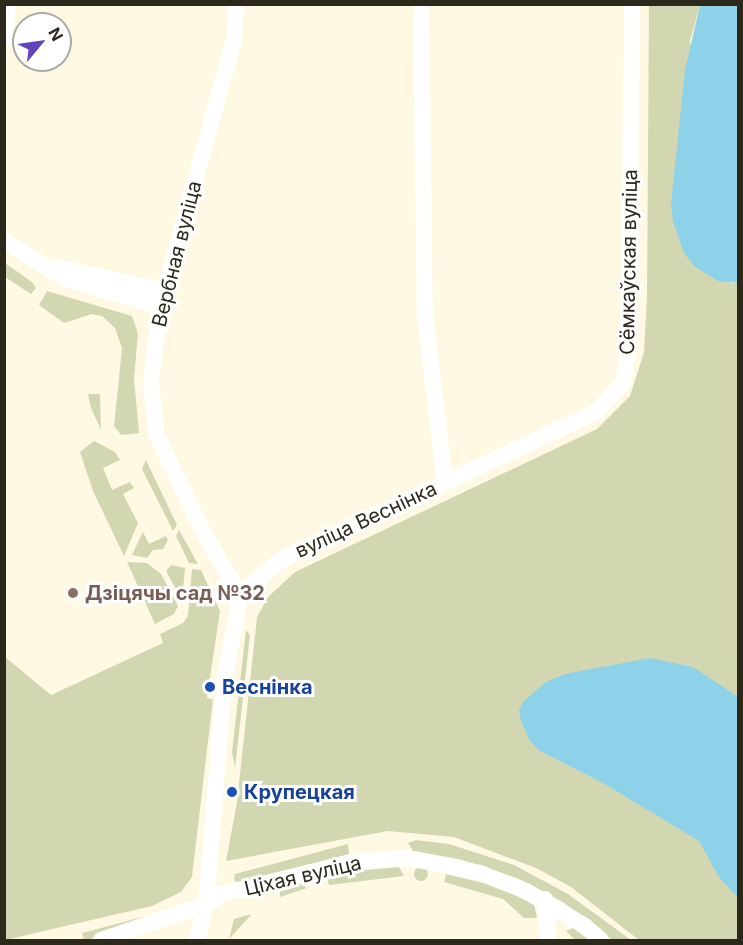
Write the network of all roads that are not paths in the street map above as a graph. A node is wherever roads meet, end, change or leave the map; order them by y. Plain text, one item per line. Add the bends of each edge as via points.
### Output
1 (8, 4) edge
2 (236, 4) edge
3 (421, 4) edge
4 (632, 4) edge
5 (4, 38) edge
6 (4, 241) edge
7 (162, 299) junction
8 (445, 483) junction
9 (240, 595) junction
10 (545, 900) junction
11 (206, 904) junction
12 (101, 940) edge
13 (197, 940) edge
14 (548, 940) edge
15 (601, 940) edge

1 - 5 street
2 - 7 street, Вербная вуліца via 234,40
3 - 8 street, вуліца Веснінка via 425,314
4 - 8 street, Сёмкаўская вуліца via 628,354 622,383 609,402 596,412
6 - 7 street via 49,267
7 - 9 street, Вербная вуліца via 151,381 156,433 201,528
8 - 9 street, вуліца Веснінка via 278,562
9 - 11 street via 224,684
10 - 11 street, Ціхая вуліца via 480,873 408,858 327,867 222,894
10 - 14 street
10 - 15 street, Ціхая вуліца
11 - 12 street, Ціхая вуліца
11 - 13 street

